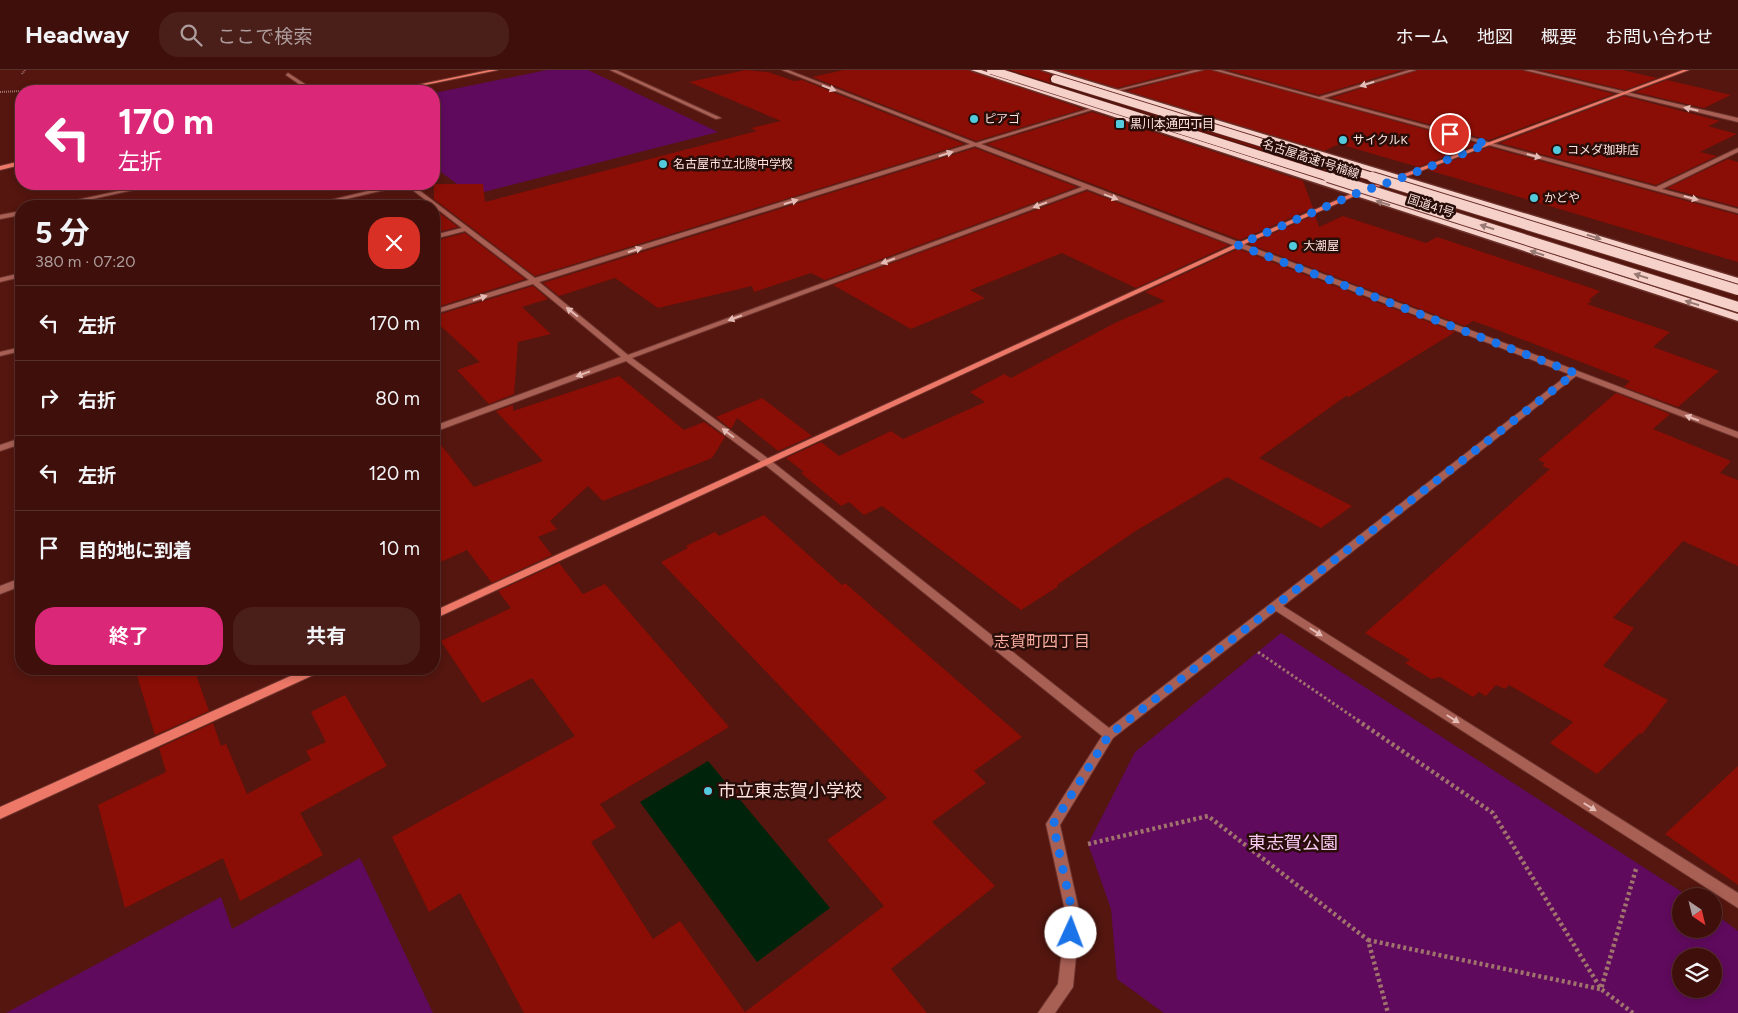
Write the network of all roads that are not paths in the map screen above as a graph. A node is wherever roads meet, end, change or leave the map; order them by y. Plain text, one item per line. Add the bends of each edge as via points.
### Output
1 (496, 70) edge
2 (612, 70) edge
3 (784, 70) edge
4 (974, 70) edge
5 (991, 70) edge
6 (1045, 70) edge
7 (1201, 70) edge
8 (1215, 70) edge
9 (1414, 70) edge
10 (1526, 70) edge
11 (1687, 70) edge
12 (1034, 73) dead end
13 (288, 74) dead end
14 (304, 85) edge
15 (420, 85) edge
16 (1114, 91) junction
17 (1624, 93) junction
18 (1318, 98) junction
19 (1093, 108) junction
20 (718, 118) dead end
21 (1738, 120) edge
22 (1487, 144) junction
23 (974, 145) junction
24 (1738, 150) edge
25 (15, 164) edge
26 (0, 168) edge
27 (1401, 178) junction
28 (1086, 188) junction
29 (1656, 189) junction
30 (129, 190) edge
31 (377, 190) edge
32 (416, 190) edge
33 (1355, 194) junction
34 (81, 200) edge
35 (335, 200) edge
36 (429, 200) edge
37 (440, 209) edge
38 (1738, 211) edge
39 (15, 214) edge
40 (0, 217) edge
41 (466, 229) junction
42 (440, 236) edge
43 (1238, 245) junction
44 (15, 276) edge
45 (0, 280) edge
46 (534, 281) junction
47 (1738, 281) edge
48 (1738, 290) edge
49 (1738, 307) edge
50 (440, 310) edge
51 (1738, 318) edge
52 (15, 350) edge
53 (0, 354) edge
54 (627, 358) junction
55 (1575, 373) junction
56 (440, 427) edge
57 (1738, 435) edge
58 (15, 443) edge
59 (0, 448) edge
60 (767, 462) junction
61 (15, 584) edge
62 (0, 590) edge
63 (1275, 606) junction
64 (440, 612) edge
65 (303, 675) edge
66 (1109, 735) junction
67 (0, 813) edge
68 (1738, 901) edge
69 (1046, 1013) edge

1 - 15 street
2 - 20 street
3 -> 23 street
4 - 19 highway, 国道41号
49 -> 5 highway, 名古屋高速1号楠線, bridge
6 - 16 highway, 国道41号
7 - 16 street
8 - 18 street
9 -> 18 street
10 - 17 street
11 - 17 street
12 - 48 highway, 名古屋高速1号楠線, bridge
13 - 14 street
16 - 27 highway, 国道41号
21 -> 17 street
17 - 22 street
18 - 22 street
19 - 23 street
19 - 33 highway, 国道41号
22 - 27 street
22 -> 29 street
23 - 28 street
46 -> 23 street
24 - 29 street
25 - 26 street
27 - 33 street
27 -> 47 highway, 国道41号
28 -> 43 street
28 -> 54 street
29 -> 38 street
30 - 34 street
31 - 35 street
32 - 36 street
33 - 43 street
51 -> 33 highway, 国道41号
37 - 41 street
39 - 40 street
41 - 42 street
41 - 46 street
43 - 55 street
43 - 60 street
44 - 45 street
50 -> 46 street
54 -> 46 street
52 - 53 street
54 -> 56 street
60 -> 54 street
57 -> 55 street
55 - 63 street
58 - 59 street
60 - 64 street
60 - 66 street
61 - 62 street
63 - 66 street
63 -> 68 street
65 - 67 street
66 - 69 street via 1053,824 1073,915 1065,987

